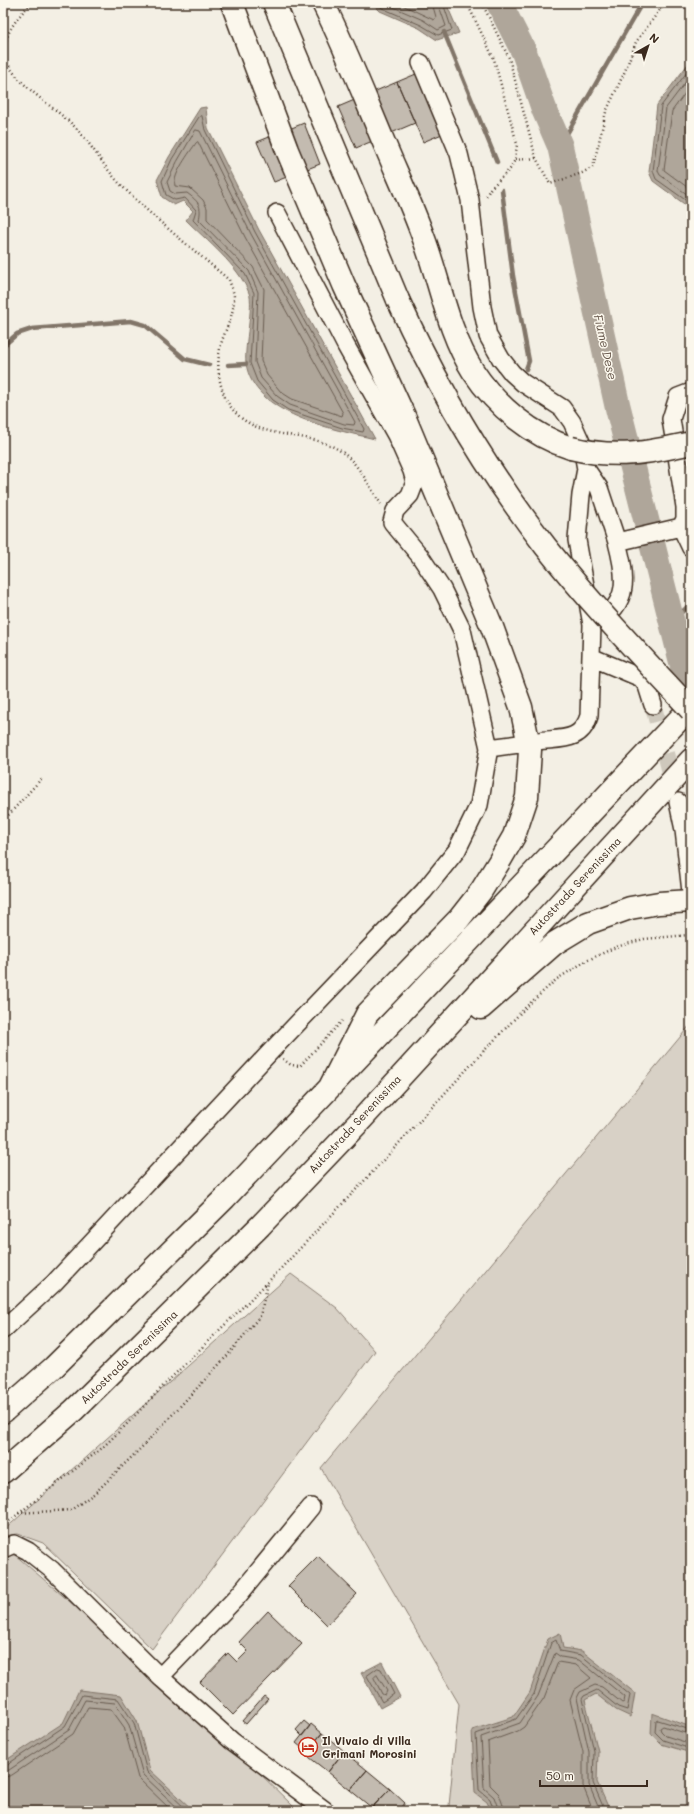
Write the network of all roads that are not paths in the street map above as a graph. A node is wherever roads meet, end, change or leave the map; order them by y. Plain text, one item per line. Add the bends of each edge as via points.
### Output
1 (232, 3) edge
2 (274, 3) edge
3 (323, 3) edge
4 (421, 63) dead end
5 (277, 213) dead end
6 (691, 392) edge
7 (691, 443) edge
8 (586, 469) junction
9 (676, 528) junction
10 (623, 540) junction
11 (691, 548) edge
12 (592, 625) junction
13 (591, 657) junction
14 (653, 705) tunnel mouth
15 (691, 708) edge
16 (538, 741) dead end
17 (519, 744) dead end
18 (489, 748) junction
19 (691, 760) edge
20 (678, 802) tunnel mouth
21 (691, 892) edge
22 (691, 901) edge
23 (330, 1087) junction
24 (362, 1119) junction
25 (3, 1330) edge
26 (3, 1412) edge
27 (3, 1472) edge
28 (311, 1507) dead end
29 (3, 1549) edge
30 (160, 1677) junction
31 (326, 1811) edge

1 - 23 main road via 287,150 344,285 404,416 492,627 520,707 530,750 527,797 514,836 499,862 459,920 367,1014
2 - 15 main road, bridge via 398,300 430,366 466,431 502,488 546,547 600,611
3 - 7 main road, bridge via 424,238 454,332 472,370 486,389 530,429 556,443 572,448 615,455 640,454
4 - 8 lane via 458,154 470,200 482,307 488,336 512,373 568,415 581,442
5 - 18 lane via 346,346 396,435 412,471 414,482 410,495 395,511 392,522 420,556 442,589 462,630
6 - 9 lane via 678,396 671,419 685,507 685,519
8 - 10 lane via 599,488
8 - 12 lane via 577,540
9 - 10 lane
9 - 11 lane
10 - 12 lane via 625,583 615,610
12 - 13 lane
13 - 14 lane via 641,678 647,686
13 - 16 lane via 589,716 586,728 579,734 568,737
15 - 23 main road
17 - 18 lane
18 - 25 lane via 479,805 457,850 424,891 54,1284
19 - 24 main road, Autostrada Serenissima
20 - 21 lane
22 - 24 main road via 659,903 607,915 555,943 487,1001 412,1078
23 - 26 main road via 140,1284
24 - 27 main road, Autostrada Serenissima via 168,1319 74,1410
28 - 30 lane via 238,1596
29 - 30 lane via 14,1544 28,1551 52,1570
30 - 31 lane via 232,1741

